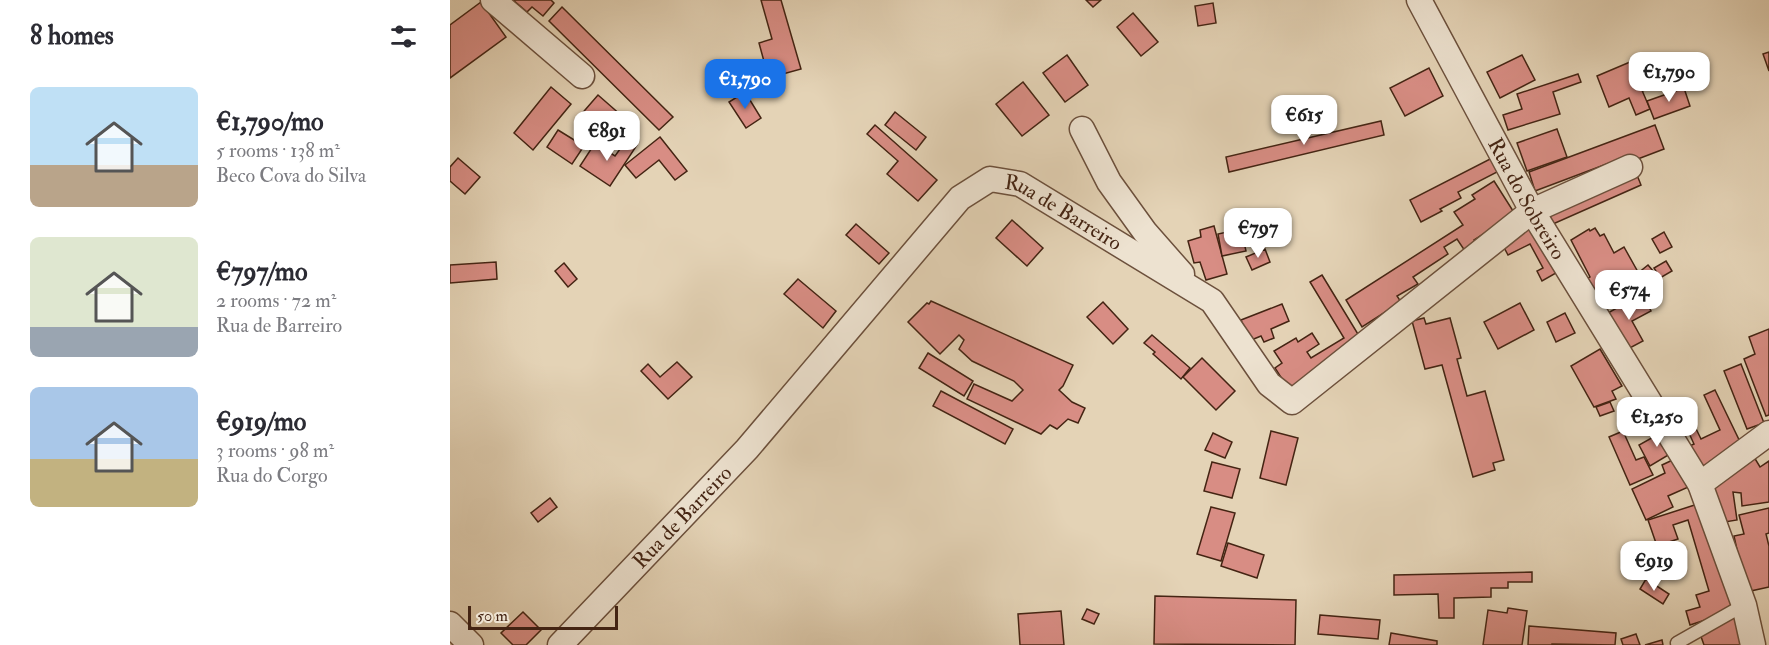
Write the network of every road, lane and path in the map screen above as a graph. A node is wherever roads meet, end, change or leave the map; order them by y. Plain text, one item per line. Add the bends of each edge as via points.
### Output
1 (493, 0) edge
2 (1419, 0) edge
3 (582, 76) dead end
4 (1082, 129) dead end
5 (1630, 167) dead end
6 (1532, 211) junction
7 (1188, 286) junction
8 (1769, 433) edge
9 (1700, 484) junction
10 (1744, 605) junction
11 (450, 624) edge
12 (1677, 643) dead end
13 (471, 645) edge
14 (560, 645) edge
15 (1753, 645) edge

1 - 3 street
2 - 6 street, Rua do Sobreiro
4 - 7 street via 1109,182 1145,232 1180,270
5 - 6 street
6 - 7 street, Rua de Barreiro via 1292,402 1269,384 1212,301
6 - 9 street, Rua do Sobreiro
7 - 14 street, Rua de Barreiro via 1020,183 990,179 960,198 747,449
8 - 9 street
9 - 10 street, Rua do Sobreiro
10 - 12 lane
10 - 15 street, Rua do Sobreiro
11 - 13 street

